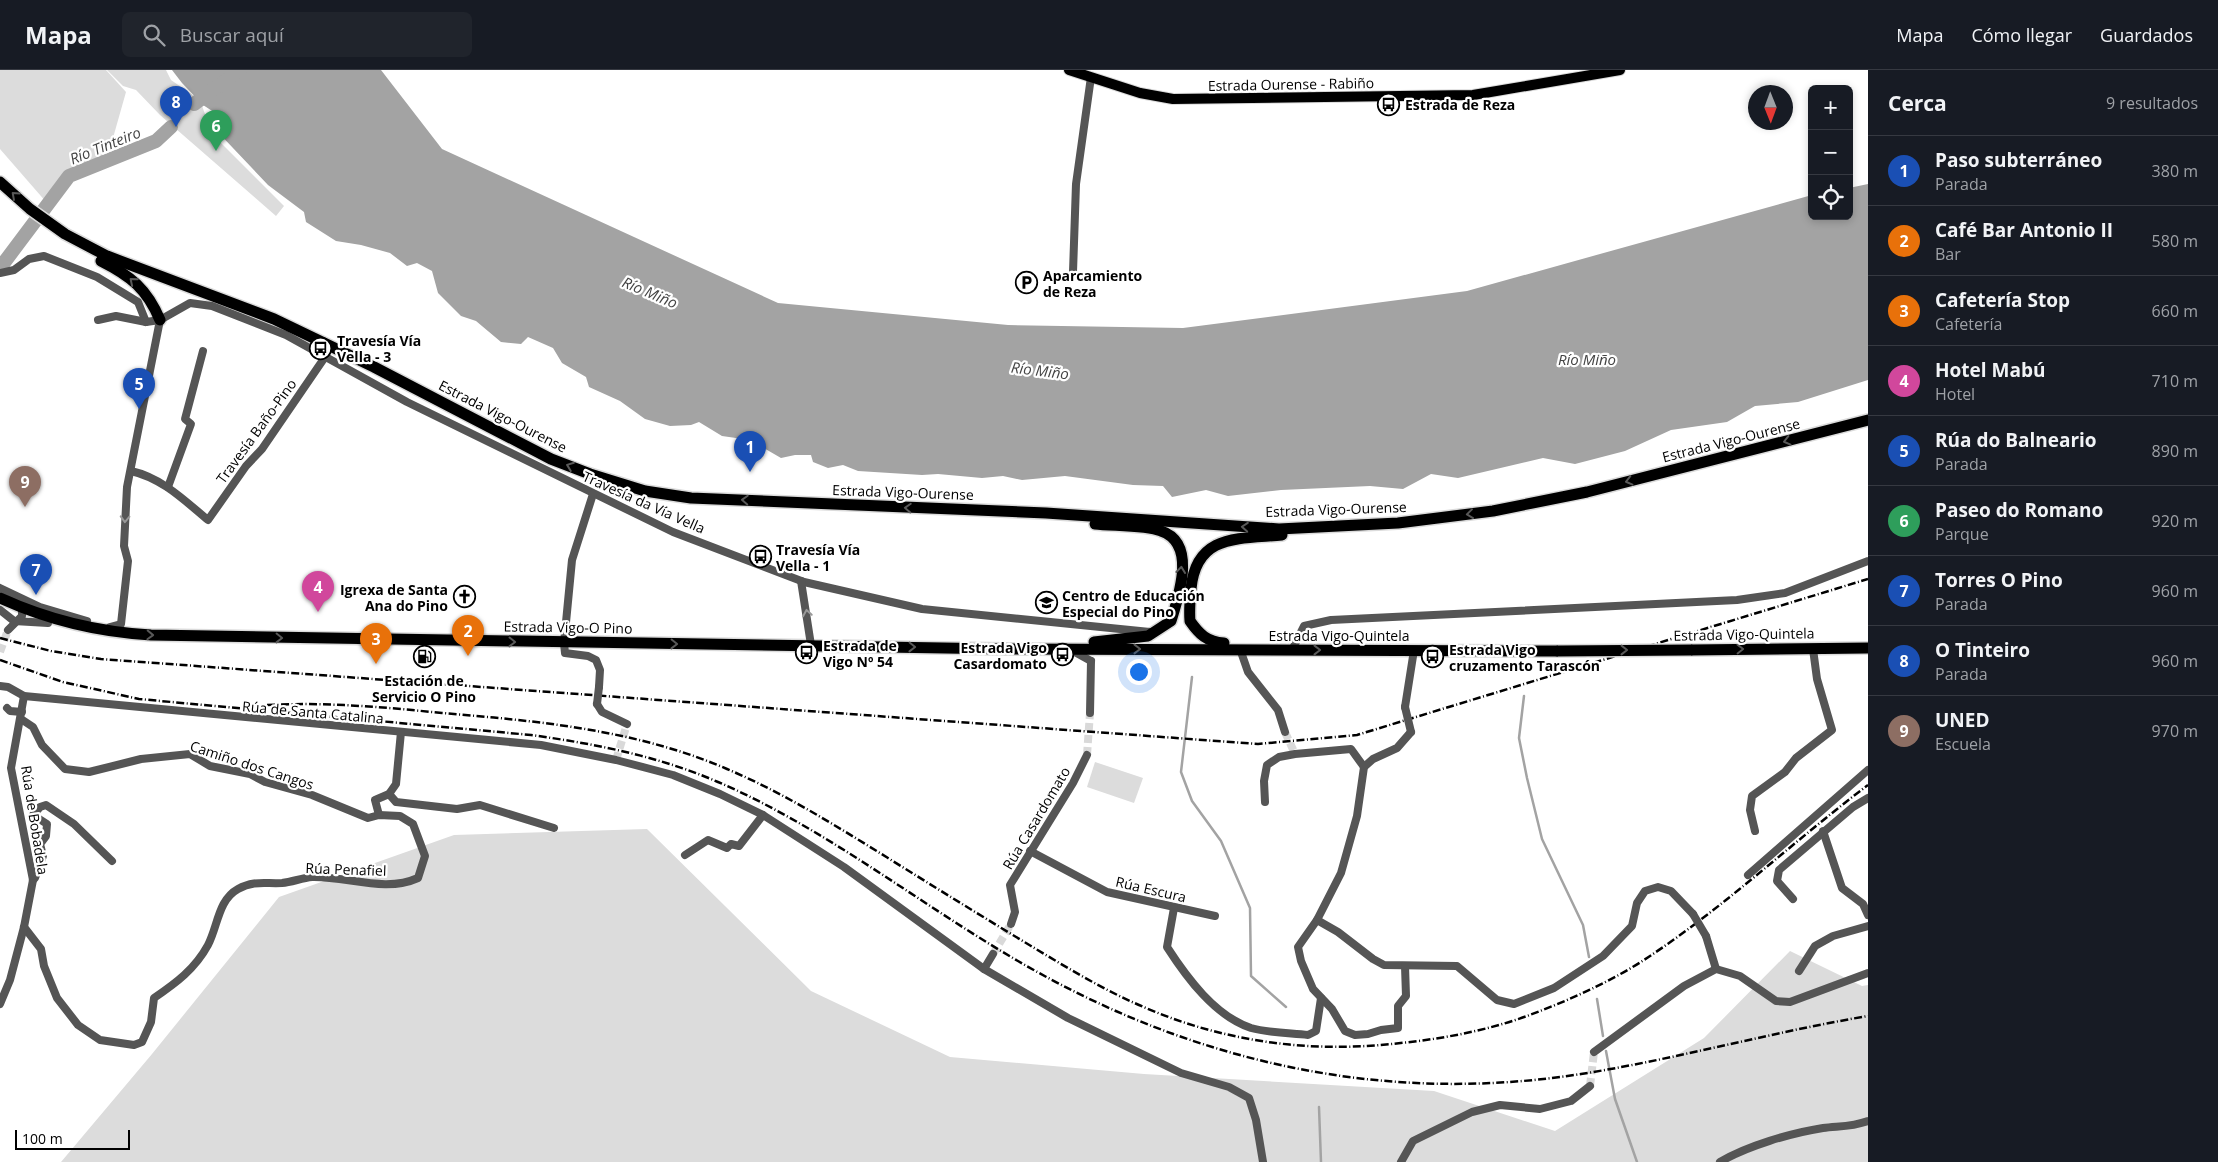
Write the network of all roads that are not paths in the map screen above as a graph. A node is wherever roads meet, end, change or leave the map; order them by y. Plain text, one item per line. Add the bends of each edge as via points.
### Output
1 (1069, 70) edge
2 (1620, 70) edge
3 (1091, 77) junction
4 (0, 182) edge
5 (64, 236) junction
6 (1073, 272) dead end
7 (0, 273) edge
8 (98, 320) dead end
9 (160, 320) junction
10 (146, 322) junction
11 (203, 350) dead end
12 (325, 357) junction
13 (1868, 420) edge
14 (1868, 424) edge
15 (1808, 436) junction
16 (131, 471) junction
17 (168, 487) junction
18 (593, 494) junction
19 (935, 509) junction
20 (1398, 523) junction
21 (1868, 561) edge
22 (801, 581) junction
23 (0, 588) edge
24 (0, 598) edge
25 (0, 605) edge
26 (0, 610) edge
27 (20, 610) junction
28 (85, 627) junction
29 (1094, 627) junction
30 (124, 629) junction
31 (1154, 632) junction
32 (564, 642) junction
33 (1094, 642) junction
34 (811, 645) junction
35 (1868, 647) edge
36 (1064, 648) junction
37 (1005, 649) junction
38 (1109, 649) junction
39 (1240, 649) junction
40 (1780, 649) junction
41 (1813, 649) junction
42 (1292, 650) junction
43 (1414, 650) junction
44 (1092, 661) junction
45 (4, 686) edge
46 (24, 696) junction
47 (7, 708) dead end
48 (1090, 713) tunnel mouth
49 (21, 715) junction
50 (627, 724) dead end
51 (401, 732) junction
52 (1284, 732) tunnel mouth
53 (1086, 755) tunnel mouth
54 (1364, 768) junction
55 (1868, 770) edge
56 (389, 794) junction
57 (1868, 798) edge
58 (1265, 802) dead end
59 (379, 815) junction
60 (763, 815) junction
61 (554, 828) dead end
62 (1755, 831) dead end
63 (1823, 831) junction
64 (1030, 851) junction
65 (685, 855) dead end
66 (112, 861) dead end
67 (425, 861) joint
68 (1748, 875) dead end
69 (33, 880) junction
70 (1793, 899) dead end
71 (1174, 908) junction
72 (1868, 915) edge
73 (1215, 916) dead end
74 (1317, 920) junction
75 (1011, 924) tunnel mouth
76 (1868, 926) edge
77 (24, 927) junction
78 (993, 954) tunnel mouth
79 (1405, 966) junction
80 (984, 969) junction
81 (1716, 969) junction
82 (1799, 971) dead end
83 (1868, 973) edge
84 (1321, 998) junction
85 (0, 1004) edge
86 (1594, 1052) dead end
87 (1590, 1086) dead end
88 (1868, 1121) edge
89 (1263, 1162) edge
90 (1401, 1162) edge
91 (1720, 1162) edge

1 - 3 main road, Estrada Ourense - Rabiño
2 - 3 main road, Estrada Ourense - Rabiño via 1473,95 1173,99 1140,93
3 - 6 street via 1076,184
5 -> 4 highway, Estrada Vigo-Ourense
9 -> 5 highway via 152,302 131,278
19 -> 5 highway, Estrada Vigo-Ourense via 691,498 645,491 590,474 551,459 274,319 144,271
7 - 10 street via 44,256 97,277 138,302
8 - 10 street via 116,316
9 - 10 street
9 - 12 street, Travesía da Vía Vella via 190,303 212,306 286,335
9 - 16 street
11 - 17 street via 185,419 191,424
12 - 17 street, Travesía Baño-Pino via 208,520
12 - 18 street, Travesía da Vía Vella via 407,402
13 - 15 highway, Estrada Vigo-Ourense
14 - 15 highway
15 -> 20 highway, Estrada Vigo-Ourense via 1587,492 1493,511
16 - 17 street
16 -> 30 street via 125,515 124,546 128,561
18 - 22 street, Travesía da Vía Vella via 673,532
18 - 32 street via 572,560
20 -> 19 highway, Estrada Vigo-Ourense via 1278,529
31 -> 19 highway via 1171,621 1183,565 1180,548 1160,530
20 - 42 highway via 1241,538 1217,544 1202,554 1194,566 1189,612 1190,621 1196,629 1212,642 1276,644
21 - 42 street via 1785,593 1746,599 1331,620 1304,626
22 - 29 street, Travesía da Vía Vella via 922,609
34 -> 22 street
23 - 27 street
24 - 27 highway, Estrada Vigo-O Pino
25 - 27 highway
26 - 27 street via 7,616
27 - 28 highway, Estrada Vigo-O Pino
27 - 28 highway via 48,623
27 - 30 street
28 - 30 highway, Estrada Vigo-O Pino
29 - 31 street, Travesía da Vía Vella
29 - 33 street
30 -> 32 highway, Estrada Vigo-O Pino
31 - 33 highway via 1148,636
32 -> 34 highway, Estrada Vigo-O Pino
32 - 50 street, bridge via 565,653 596,660 600,670 597,704 602,712
33 - 37 highway
34 -> 37 highway, Estrada Vigo-Quintela
35 - 40 highway
35 - 41 highway, Estrada Vigo-Quintela
36 - 37 highway, Estrada Vigo-Quintela
36 - 38 highway, Estrada Vigo-Quintela
36 - 44 street
38 -> 39 highway, Estrada Vigo-Quintela
38 - 44 street
39 - 42 highway, Estrada Vigo-Quintela
39 - 52 street via 1248,672 1278,710
40 - 41 highway, Estrada Vigo-Quintela
43 -> 40 highway, Estrada Vigo-Quintela, bridge
41 - 62 street via 1817,678 1832,730 1752,796 1750,810
42 -> 43 highway, Estrada Vigo-Quintela
43 - 54 street, bridge via 1405,707 1411,732 1397,748 1373,759
44 - 48 street
45 - 46 street, Rúa de Santa Catalina
46 - 49 street, Rúa de Bobadela
46 - 51 street, Rúa de Santa Catalina
47 - 49 street
49 - 59 street, Camiño dos Cangos via 33,727 42,745 65,769 89,772 141,759 190,754 210,766 250,774 368,818
49 - 69 street, Rúa de Bobadela via 11,768
51 - 56 street via 396,784
51 - 60 street, Rúa de Santa Catalina via 541,745 616,760 681,778
53 - 64 street, Rúa Casardomato
54 - 58 street via 1351,749 1279,757 1267,765
54 - 74 street via 1358,816 1341,874
55 - 68 street
56 - 59 street via 375,800
56 - 61 street via 396,802 457,809 480,805
57 - 63 street
59 - 67 street, Camiño dos Cangos via 400,816 413,824
60 - 65 street via 738,846 730,844 727,848 708,840
60 - 80 street, Rúa de Santa Catalina via 844,867
63 - 70 street via 1778,870 1777,881
63 - 72 street via 1842,888 1863,904
64 - 71 street, Rúa Escura via 1107,892
64 - 75 street, Rúa Casardomato via 1010,885 1015,912
66 - 69 street via 74,824 46,805 33,815 47,824 46,836 40,844 43,856
67 - 77 street, Rúa Penafiel via 418,878 412,881 373,883 312,877 282,883 263,881 237,889 222,904 208,945 194,967 154,998 151,1022 142,1042 134,1045 100,1040 78,1025 57,998 41,949
69 - 77 street, Rúa de Bobadela
71 - 73 street, Rúa Escura
71 - 84 street via 1167,947 1203,994 1227,1016 1252,1028 1308,1035 1316,1031
74 - 79 street via 1372,959
74 - 84 street via 1298,947 1313,989
76 - 82 street via 1833,936 1815,946
77 - 85 street, Rúa de Bobadela
78 - 80 street
79 - 81 street, bridge via 1457,966 1497,1000 1514,1004 1554,988 1603,956 1632,926 1637,903 1645,892 1658,887 1671,891 1693,914 1706,936
79 - 84 street via 1406,996 1398,1006 1398,1028 1368,1034 1350,1033 1345,1031
80 - 89 street, Rúa de Santa Catalina via 1068,1018 1172,1069 1229,1087 1249,1098
81 - 83 street via 1740,976 1776,1001 1783,1002
81 - 86 street via 1684,986
87 - 90 street via 1571,1101 1540,1108 1500,1105 1472,1112 1413,1141
88 - 91 street via 1852,1127 1822,1128 1760,1144

